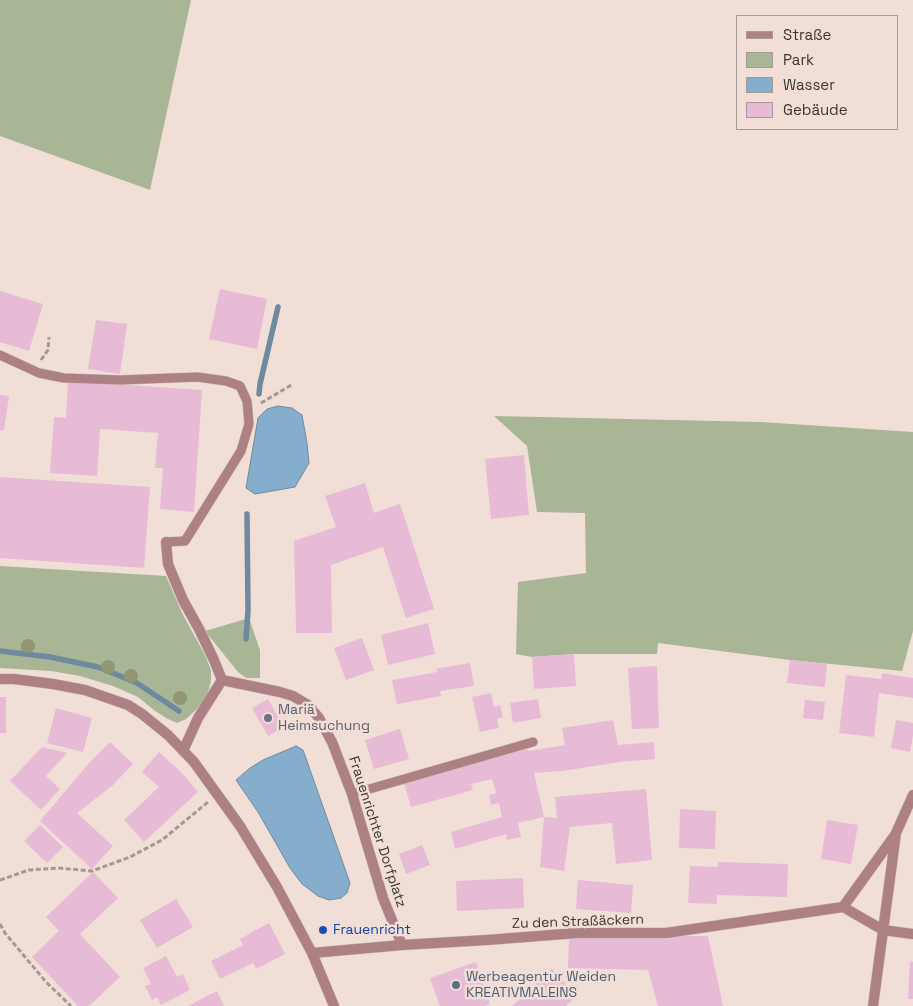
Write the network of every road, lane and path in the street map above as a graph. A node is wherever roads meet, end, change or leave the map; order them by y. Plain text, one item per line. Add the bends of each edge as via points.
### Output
1 (49, 337) dead end
2 (0, 355) edge
3 (32, 370) junction
4 (293, 384) dead end
5 (248, 411) junction
6 (166, 542) joint
7 (0, 680) edge
8 (222, 680) junction
9 (533, 742) dead end
10 (183, 751) junction
11 (218, 794) junction
12 (352, 794) junction
13 (913, 795) edge
14 (896, 833) junction
15 (0, 880) edge
16 (843, 908) junction
17 (0, 924) edge
18 (883, 930) junction
19 (913, 934) edge
20 (402, 944) junction
21 (312, 953) junction
22 (71, 1006) edge
23 (334, 1006) edge
24 (873, 1006) edge

1 - 3 path via 48,350
2 - 3 lane
3 - 5 lane via 64,378 120,380 197,376 226,381 240,386
4 - 5 path
5 - 6 lane via 249,424 241,451 185,541
6 - 8 street via 168,564
7 - 10 street via 53,684 113,699 142,714
8 - 10 street via 198,718
8 - 12 street, Frauenrichter Dorfplatz via 280,692 308,705 332,742
9 - 12 lane
10 - 11 street
11 - 15 path via 162,840 92,871 29,870
11 - 21 street via 277,887
12 - 20 street, Frauenrichter Dorfplatz via 383,898
13 - 14 street
14 - 16 street
14 - 18 street
16 - 18 street
16 - 20 street, Zu den Straßäckern via 666,933 577,933
17 - 22 path via 46,982
18 - 19 street
18 - 24 street
20 - 21 street, Zu den Straßäckern
21 - 23 street

